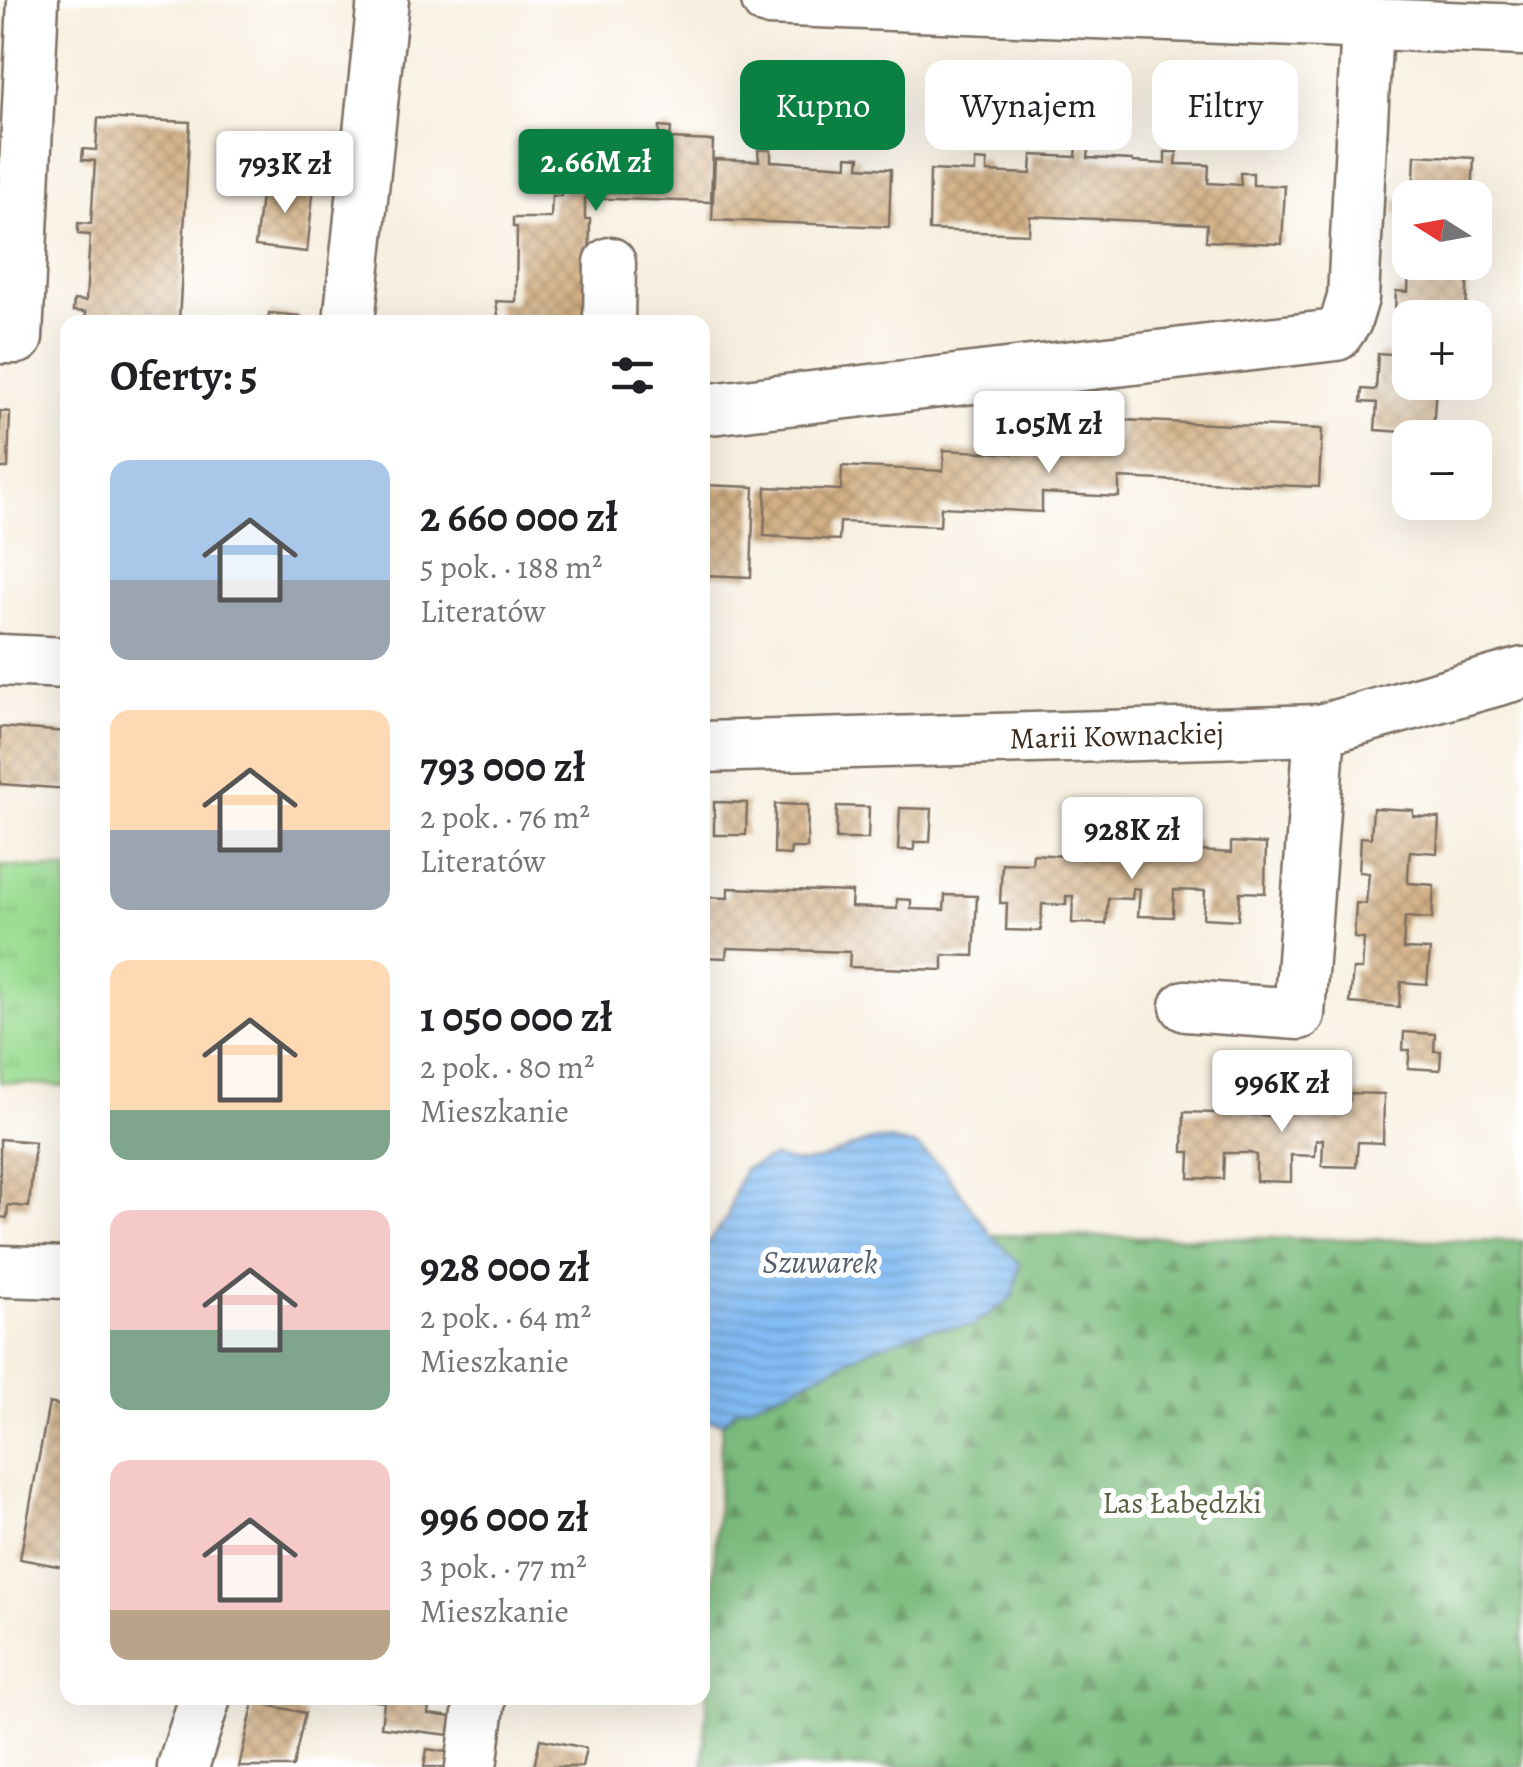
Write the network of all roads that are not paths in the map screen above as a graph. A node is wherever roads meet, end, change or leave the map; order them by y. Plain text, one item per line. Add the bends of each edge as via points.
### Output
1 (33, 0) edge
2 (383, 0) edge
3 (767, 0) edge
4 (1462, 14) edge
5 (1367, 24) junction
6 (1523, 30) edge
7 (610, 263) dead end
8 (350, 315) edge
9 (609, 315) edge
10 (0, 338) edge
11 (710, 409) edge
12 (0, 660) edge
13 (60, 664) edge
14 (1523, 673) edge
15 (1320, 730) junction
16 (710, 748) edge
17 (1186, 1006) dead end
18 (0, 1271) edge
19 (60, 1272) edge
20 (203, 1705) edge
21 (479, 1705) edge
22 (182, 1767) edge
23 (471, 1767) edge

1 - 10 street via 17,338
2 - 8 street
3 - 5 street
4 - 5 street
4 - 6 street
5 - 11 street via 1353,298 1336,335
7 - 9 street
12 - 13 street
14 - 15 street, Marii Kownackiej
15 - 16 street, Marii Kownackiej
15 - 17 street via 1298,1014
18 - 19 street
20 - 22 street
21 - 23 street

